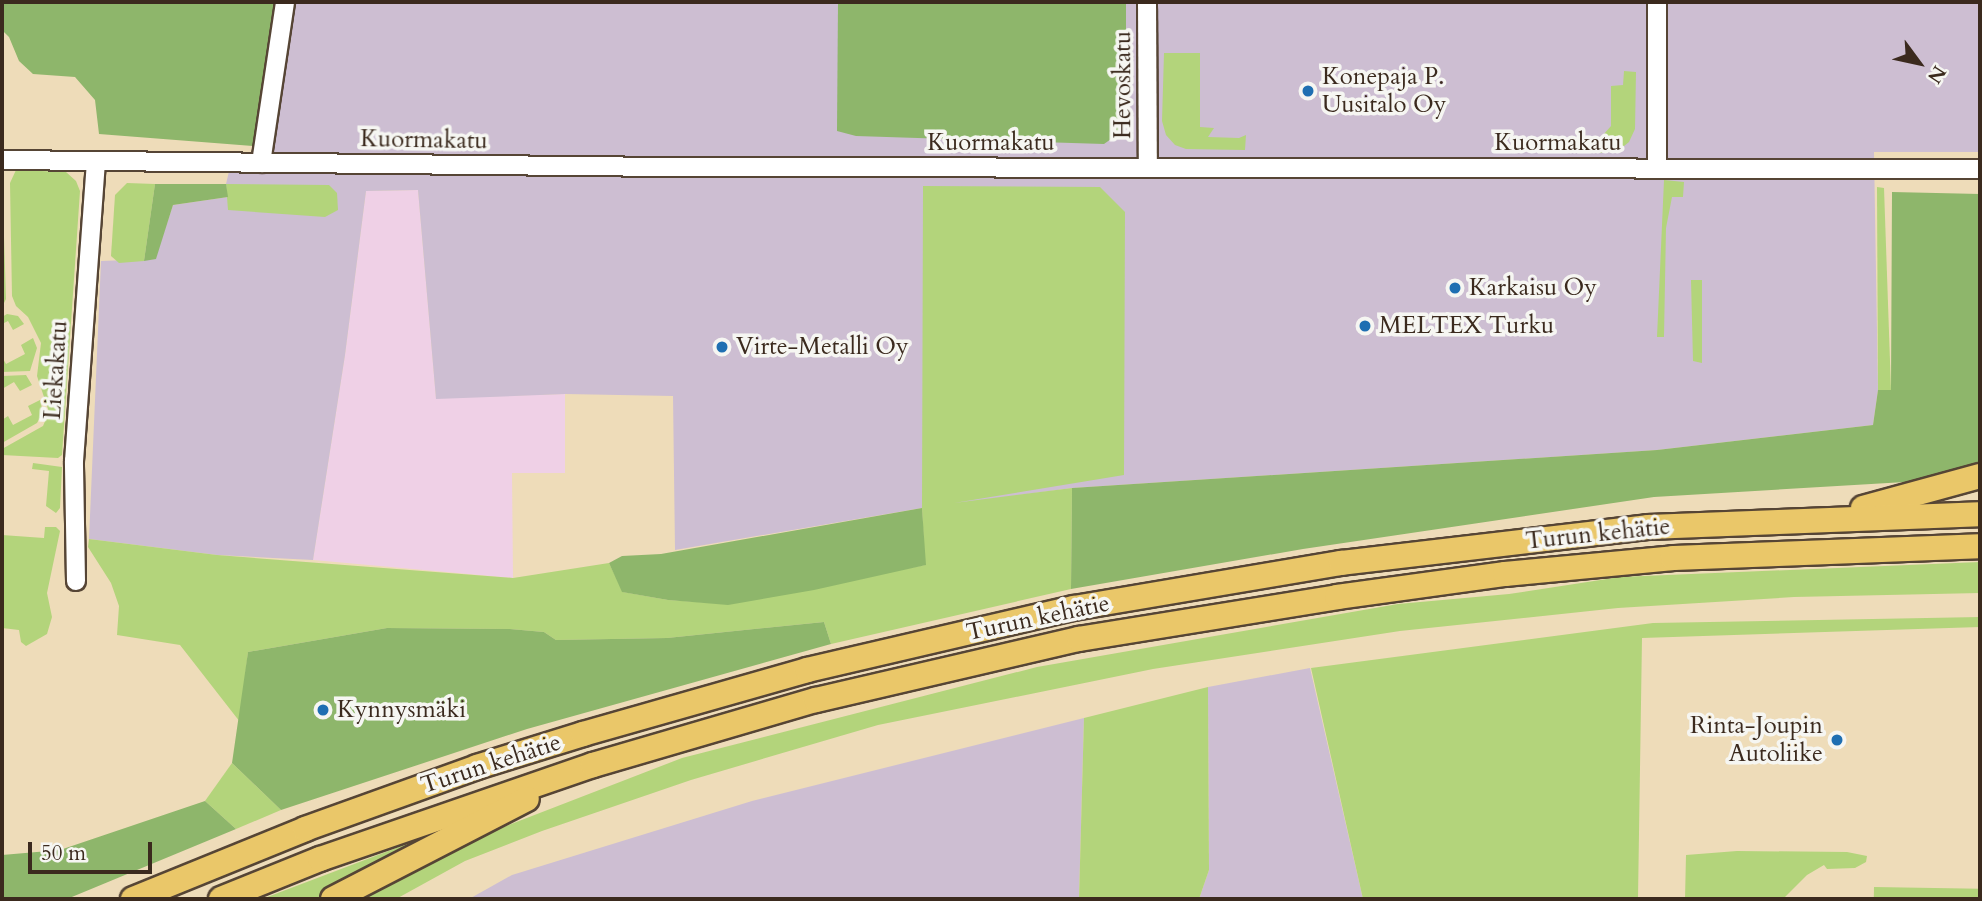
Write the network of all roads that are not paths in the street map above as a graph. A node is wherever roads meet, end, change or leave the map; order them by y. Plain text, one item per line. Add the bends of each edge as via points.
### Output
1 (285, 2) edge
2 (1147, 2) edge
3 (1657, 2) edge
4 (2, 160) edge
5 (96, 162) junction
6 (261, 163) junction
7 (1148, 167) junction
8 (1657, 168) junction
9 (1980, 169) edge
10 (1980, 476) edge
11 (1980, 514) edge
12 (1825, 518) junction
13 (1980, 546) edge
14 (76, 581) dead end
15 (593, 765) junction
16 (132, 899) edge
17 (221, 899) edge
18 (333, 899) edge

1 - 6 street
2 - 7 street, Hevoskatu
3 - 8 street
4 - 5 street, Kuormakatu
5 - 6 street, Kuormakatu
5 - 14 street, Liekakatu via 74,461
6 - 7 street, Kuormakatu
7 - 8 street, Kuormakatu
8 - 9 street, Kuormakatu
10 - 12 highway
11 - 12 highway, Turun kehätie
12 - 16 highway, Turun kehätie via 1648,527 1494,544 1341,564 1061,611 807,670 583,734 305,829
13 - 15 highway, Turun kehätie via 1673,558 1337,597 1079,639 816,700
15 - 17 highway, Turun kehätie via 320,859
15 - 18 highway

